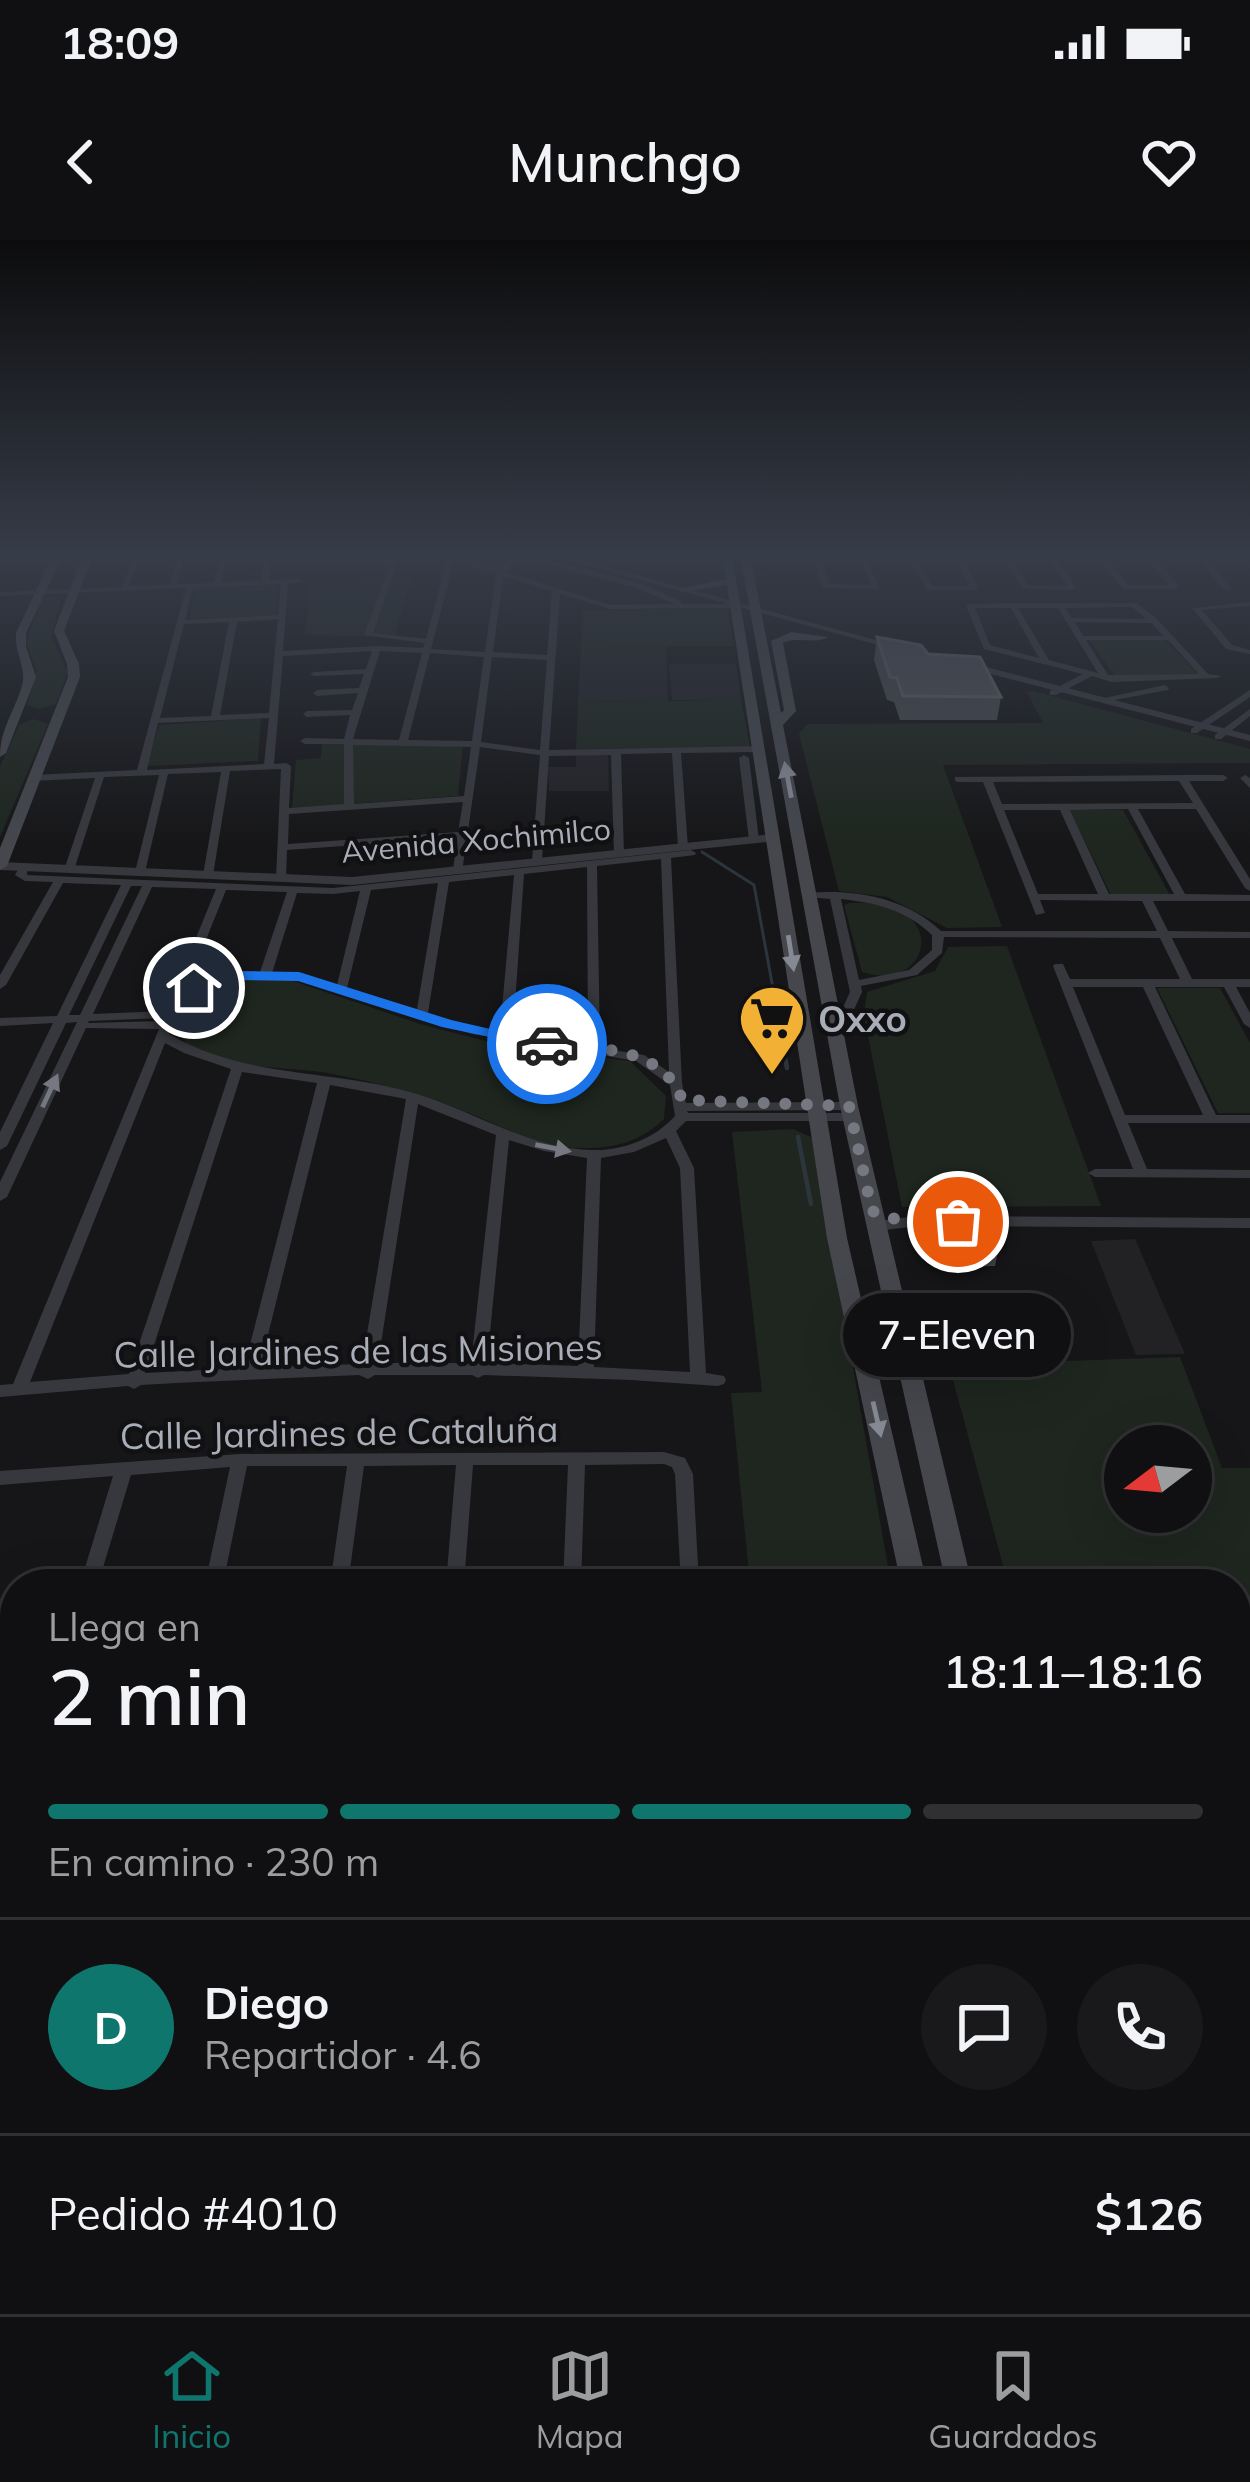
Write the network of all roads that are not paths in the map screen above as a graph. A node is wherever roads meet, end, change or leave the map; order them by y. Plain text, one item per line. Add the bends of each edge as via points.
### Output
1 (23, 652) edge
2 (66, 652) edge
3 (174, 652) edge
4 (227, 652) edge
5 (322, 652) edge
6 (376, 652) edge
7 (424, 652) edge
8 (455, 652) edge
9 (488, 652) edge
10 (551, 652) edge
11 (743, 652) edge
12 (763, 652) edge
13 (770, 652) edge
14 (777, 652) edge
15 (899, 652) edge
16 (979, 652) edge
17 (1005, 652) edge
18 (1040, 652) edge
19 (1089, 652) edge
20 (1183, 652) edge
21 (278, 654) joint
22 (909, 654) edge
23 (975, 654) edge
24 (487, 657) junction
25 (550, 658) junction
26 (778, 658) junction
27 (1046, 663) junction
28 (947, 664) edge
29 (369, 671) junction
30 (314, 674) dead end
31 (1090, 674) junction
32 (1205, 676) junction
33 (1105, 678) junction
34 (1173, 683) junction
35 (362, 690) junction
36 (1058, 691) junction
37 (317, 693) dead end
38 (1250, 693) edge
39 (1104, 699) junction
40 (355, 712) junction
41 (1250, 712) edge
42 (38, 714) junction
43 (307, 714) dead end
44 (273, 715) junction
45 (214, 718) junction
46 (155, 721) junction
47 (778, 724) junction
48 (1203, 725) junction
49 (1226, 732) junction
50 (348, 739) junction
51 (305, 740) dead end
52 (404, 741) junction
53 (1250, 742) edge
54 (474, 744) junction
55 (760, 749) junction
56 (676, 751) junction
57 (616, 752) junction
58 (0, 753) edge
59 (546, 753) junction
60 (744, 758) dead end
61 (269, 765) junction
62 (226, 768) junction
63 (164, 772) junction
64 (141, 773) junction
65 (100, 776) junction
66 (32, 778) junction
67 (1182, 778) junction
68 (1223, 778) dead end
69 (958, 779) dead end
70 (986, 779) junction
71 (466, 800) junction
72 (1198, 806) junction
73 (349, 807) junction
74 (998, 807) junction
75 (1064, 807) junction
76 (1132, 807) junction
77 (285, 811) junction
78 (461, 835) junction
79 (799, 837) junction
80 (763, 838) junction
81 (283, 847) junction
82 (687, 850) junction
83 (620, 854) junction
84 (667, 856) junction
85 (537, 862) junction
86 (592, 864) junction
87 (0, 866) edge
88 (28, 870) junction
89 (458, 870) junction
90 (519, 872) junction
91 (64, 875) junction
92 (208, 875) junction
93 (0, 876) edge
94 (144, 878) junction
95 (281, 878) junction
96 (444, 879) junction
97 (127, 883) junction
98 (221, 887) junction
99 (366, 888) junction
100 (1250, 888) edge
101 (293, 890) junction
102 (781, 890) junction
103 (810, 891) junction
104 (835, 895) junction
105 (1034, 897) junction
106 (1106, 898) junction
107 (1182, 898) junction
108 (1250, 898) edge
109 (1147, 899) junction
110 (1040, 913) dead end
111 (939, 939) junction
112 (1167, 939) junction
113 (1250, 939) edge
114 (1059, 966) dead end
115 (266, 973) junction
116 (1188, 982) junction
117 (1066, 983) junction
118 (1147, 983) junction
119 (1228, 983) junction
120 (1250, 983) edge
121 (855, 984) junction
122 (0, 985) edge
123 (342, 987) junction
124 (179, 994) junction
125 (422, 1015) junction
126 (0, 1022) edge
127 (61, 1022) junction
128 (82, 1022) junction
129 (1250, 1024) edge
130 (165, 1025) junction
131 (836, 1036) junction
132 (506, 1038) junction
133 (594, 1047) junction
134 (238, 1066) junction
135 (325, 1079) junction
136 (676, 1083) junction
137 (413, 1097) junction
138 (771, 1112) junction
139 (818, 1112) junction
140 (850, 1112) junction
141 (679, 1116) junction
142 (1120, 1119) junction
143 (1211, 1119) junction
144 (1250, 1119) edge
145 (503, 1135) junction
146 (0, 1146) edge
147 (594, 1154) junction
148 (1095, 1173) dead end
149 (1142, 1174) junction
150 (1250, 1174) edge
151 (2, 1187) edge
152 (874, 1219) junction
153 (1250, 1223) edge
154 (836, 1238) junction
155 (478, 1372) junction
156 (368, 1373) junction
157 (250, 1375) junction
158 (586, 1375) junction
159 (698, 1378) junction
160 (718, 1380) dead end
161 (134, 1383) junction
162 (20, 1389) junction
163 (0, 1391) edge
164 (240, 1460) junction
165 (356, 1460) junction
166 (465, 1461) junction
167 (577, 1461) junction
168 (124, 1468) junction
169 (2, 1482) edge
170 (94, 1569) edge
171 (217, 1569) edge
172 (341, 1569) edge
173 (456, 1569) edge
174 (573, 1569) edge
175 (689, 1569) edge
176 (911, 1569) edge
177 (956, 1569) edge

1 - 42 main road
2 - 42 main road via 75,672 62,706
3 - 46 street
4 - 45 street
5 - 21 street
6 - 29 street
7 - 52 street
8 - 24 street
9 - 24 street
10 - 25 street
11 - 55 main road
12 - 47 main road
13 - 26 main road
14 - 26 main road
15 - 22 street
16 - 23 street
17 - 27 street
18 - 27 street
19 - 33 street
20 - 32 street
21 - 44 street
24 - 25 street
24 - 54 street
25 - 59 street
26 - 47 main road via 790,711
27 - 31 street
28 - 36 street
29 - 30 street
29 - 35 street
31 - 33 street
31 - 36 street
32 - 34 street
32 - 34 street via 1220,679
33 - 34 street
34 - 39 street
35 - 37 street
35 - 40 street
36 - 39 street
36 - 48 street
38 - 48 street
39 - 48 street
40 - 43 street
40 - 50 street
41 - 49 street
42 - 58 main road via 14,721
42 - 66 main road
44 - 45 street
44 - 61 street
45 - 46 street
46 - 64 street
79 -> 47 main road
48 - 49 street
48 - 49 street
49 - 53 street
50 - 51 street
50 - 52 street
50 - 73 street
52 - 54 street
54 - 59 street
54 - 71 street
55 - 56 street
55 - 80 main road
56 - 57 street
56 - 82 street
57 - 59 street
57 - 83 street
59 - 85 street
60 - 80 street
61 - 62 street
61 - 77 street via 286,766
62 - 63 street
62 - 92 street
63 - 64 street
63 - 94 street
64 - 65 street
65 - 66 street
65 - 91 street
66 - 87 main road
67 - 68 street
67 - 70 street
67 - 72 street
69 - 70 street
70 - 74 street
71 - 73 street
71 - 78 street
72 - 76 street
72 - 100 street
73 - 77 street
74 - 75 street
74 - 105 street
75 - 76 street
75 - 106 street
76 - 107 street
77 - 81 street
78 - 81 street
78 - 89 street
79 - 80 main road
79 - 103 main road
80 - 82 street, Avenida Xochimilco
80 - 102 main road
81 - 95 street
82 - 83 street, Avenida Xochimilco
82 - 84 street
83 - 85 street, Avenida Xochimilco
84 - 86 street
84 - 136 street
85 - 89 street, Avenida Xochimilco
86 - 90 street
86 - 133 street
87 - 88 street, Avenida Xochimilco
88 - 91 street, Avenida Xochimilco
88 - 93 street, Avenida Xochimilco
89 - 95 street, Avenida Xochimilco via 352,881
90 - 96 street
90 - 132 street
91 - 94 street, Avenida Xochimilco
91 - 97 street
91 - 122 street
92 - 94 street, Avenida Xochimilco
92 - 95 street, Avenida Xochimilco
94 - 97 street
94 - 98 street
94 - 128 street
96 - 99 street
96 - 125 street
97 - 127 street
98 - 101 street
98 - 124 street
99 - 101 street
99 - 123 street
101 - 115 street
102 - 103 main road
102 -> 139 main road
103 - 104 street
103 - 131 main road
104 - 111 street via 889,903 924,920
104 - 121 street
105 - 106 street
105 - 110 street
106 - 109 street
107 - 108 street
107 - 109 street
109 - 112 street
111 - 112 street
111 - 121 street via 913,973
112 - 113 street
112 - 116 street
114 - 117 street
115 - 123 street
115 - 124 street
116 - 118 street
116 - 119 street
117 - 118 street
117 - 142 street
118 - 143 street
119 - 120 street
119 - 129 street
121 - 131 street
123 - 125 street
124 - 130 street
125 - 132 street
126 - 127 street
127 - 128 street
127 - 146 street
128 - 130 street
151 -> 128 street
130 - 134 street via 197,1057
130 - 162 street
131 - 140 main road
132 - 133 street
133 - 136 street via 640,1058
134 - 135 street
134 - 161 street
135 - 137 street
135 - 157 street
136 - 141 street
137 - 145 street
137 - 156 street
138 - 139 street
138 - 141 street via 754,1125
138 - 141 street via 747,1099
139 - 140 street
139 - 154 main road
140 - 152 main road
141 - 147 street via 632,1148
141 - 159 street
142 - 143 street
142 - 149 street
143 - 144 street
145 -> 147 street
145 - 155 street
147 - 158 street
148 - 149 street
149 - 150 street
152 - 153 street
152 - 154 main road
152 - 177 main road
154 -> 176 main road
155 - 156 street, Calle Jardines de las Misiones
155 - 158 street, Calle Jardines de las Misiones
156 - 157 street, Calle Jardines de las Misiones
157 - 161 street, Calle Jardines de las Misiones
158 - 159 street, Calle Jardines de las Misiones
159 - 160 street, Calle Jardines de las Misiones
161 - 162 street, Calle Jardines de las Misiones
162 - 163 street, Calle Jardines de las Misiones
164 - 165 street, Calle Jardines de Cataluña
164 - 168 street, Calle Jardines de Cataluña
164 - 171 street
165 - 166 street, Calle Jardines de Cataluña
165 - 172 street
166 - 167 street, Calle Jardines de Cataluña
166 - 173 street
167 - 174 street
167 - 175 street, Calle Jardines de Cataluña via 679,1462
168 - 169 street, Calle Jardines de Cataluña
168 - 170 street

